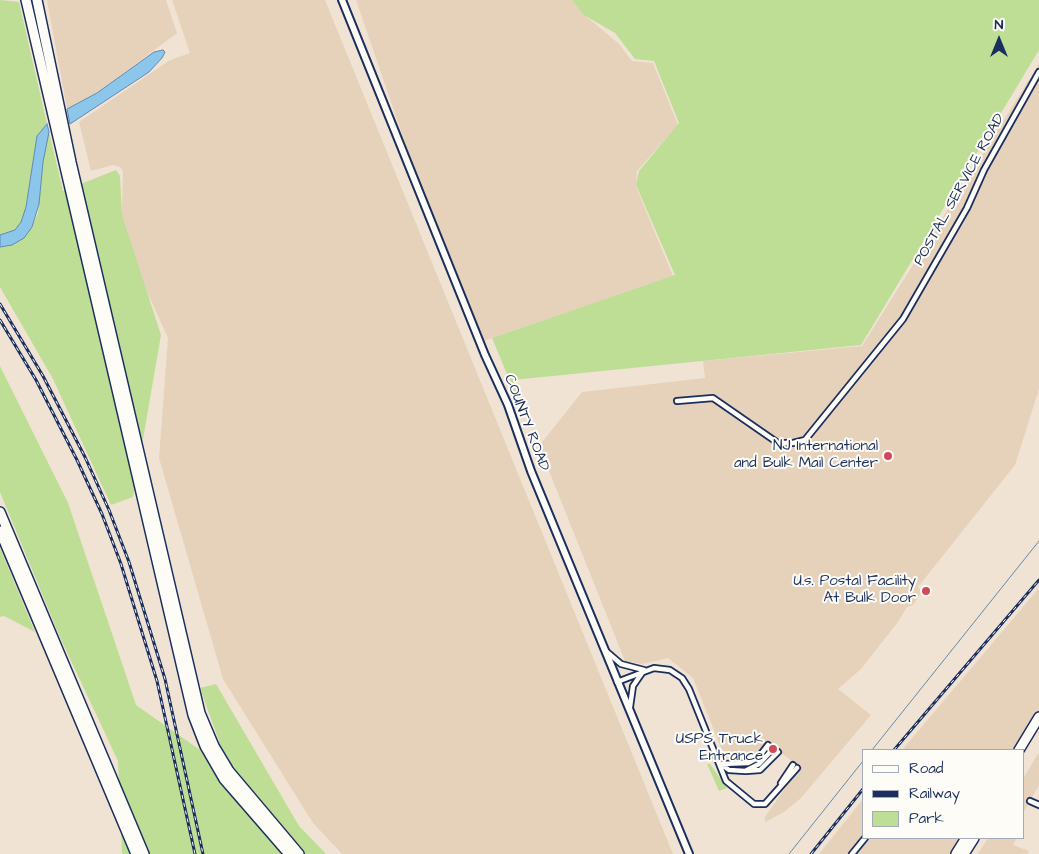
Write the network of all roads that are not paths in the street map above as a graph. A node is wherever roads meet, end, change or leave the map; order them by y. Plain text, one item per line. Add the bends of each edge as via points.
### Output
1 (26, 0) edge
2 (37, 0) edge
3 (342, 0) edge
4 (1039, 72) edge
5 (677, 401) dead end
6 (0, 512) edge
7 (0, 532) edge
8 (46, 631) junction
9 (604, 650) junction
10 (645, 670) junction
11 (617, 682) junction
12 (630, 714) junction
13 (1039, 717) edge
14 (1039, 728) edge
15 (206, 738) junction
16 (1020, 749) edge
17 (778, 752) dead end
18 (1024, 754) edge
19 (720, 764) junction
20 (795, 766) dead end
21 (744, 771) junction
22 (1030, 801) dead end
23 (1039, 806) edge
24 (864, 839) edge
25 (965, 839) edge
26 (973, 839) edge
27 (136, 854) edge
28 (144, 854) edge
29 (289, 854) edge
30 (299, 854) edge
31 (689, 854) edge
32 (852, 854) edge
33 (956, 854) edge
34 (964, 854) edge

1 - 15 highway via 188,698
2 - 15 highway via 71,162
3 - 9 main road, COUNTY ROAD
4 - 5 street, POSTAL SERVICE ROAD via 984,170 967,208 903,319 805,440 778,443 714,398
6 - 8 highway
7 - 8 highway
8 - 27 highway
8 - 28 highway
9 - 10 street via 621,664
9 - 11 main road, COUNTY ROAD
10 - 11 street
10 - 12 street via 633,686
10 - 19 street via 664,669 685,681
11 - 12 main road, COUNTY ROAD
12 - 31 main road, COUNTY ROAD
13 - 16 highway
14 - 18 highway
15 - 29 highway via 228,783
15 - 30 highway via 239,786
17 - 21 street via 760,770
19 - 20 street via 726,781 758,806 767,802
19 - 21 street via 729,770
19 - 21 street via 748,763 771,747 759,764
22 - 23 street
24 - 32 street
25 - 33 highway
26 - 34 highway

